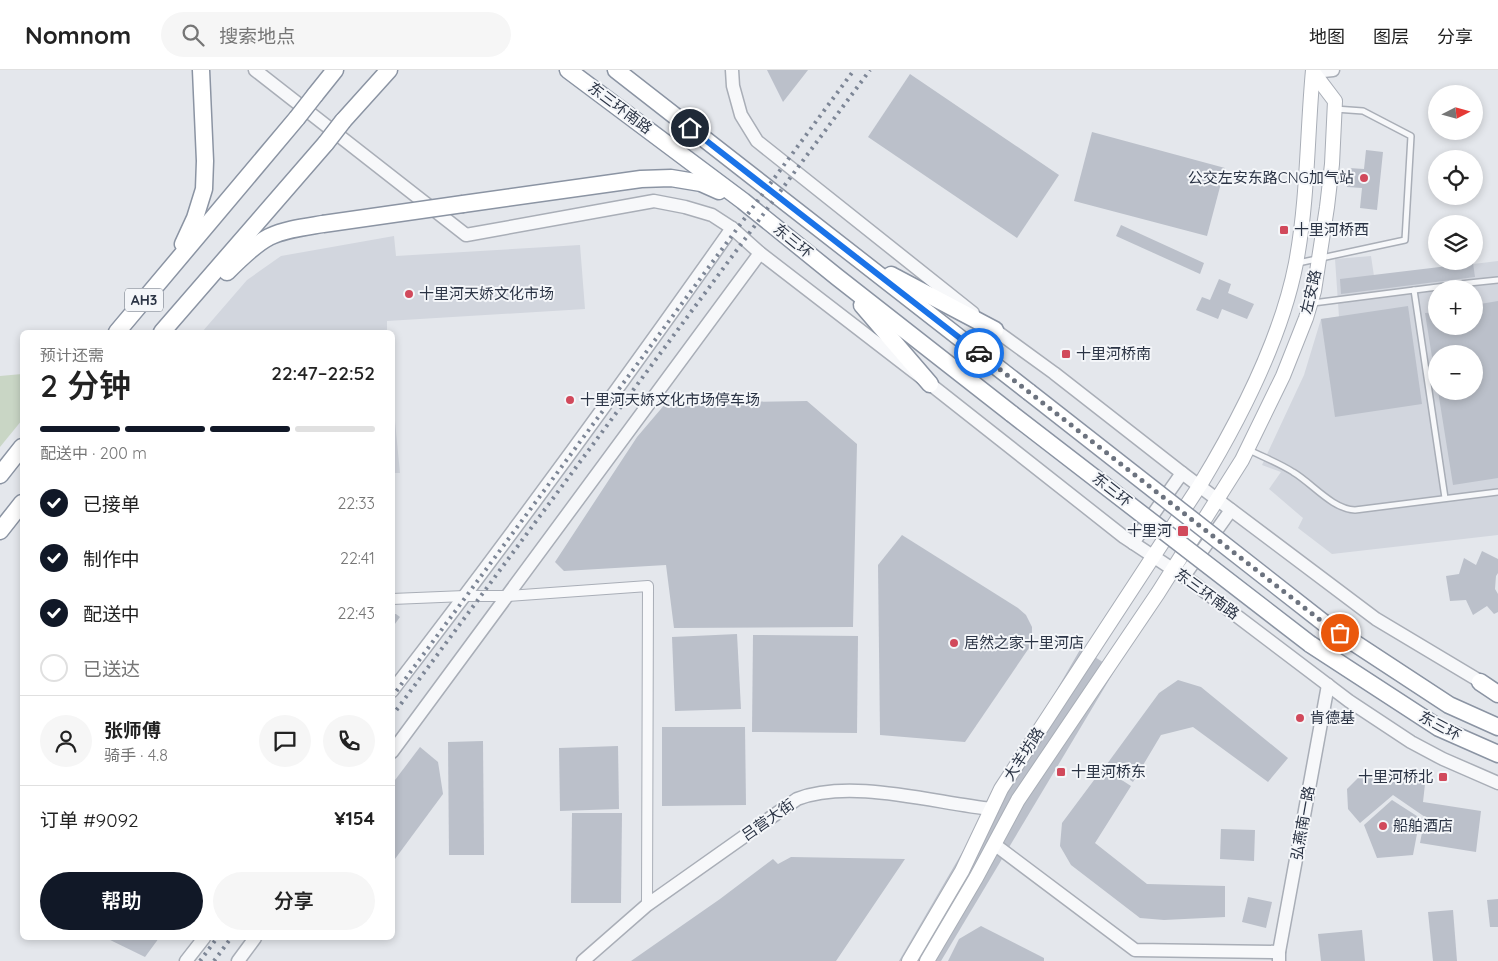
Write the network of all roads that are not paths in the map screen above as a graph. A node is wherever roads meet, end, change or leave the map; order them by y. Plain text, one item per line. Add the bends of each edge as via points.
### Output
1 (254, 70) edge
2 (334, 70) edge
3 (389, 70) edge
4 (568, 70) edge
5 (616, 70) edge
6 (732, 70) edge
7 (1334, 70) edge
8 (201, 71) edge
9 (1313, 71) edge
10 (1334, 109) junction
11 (743, 200) junction
12 (732, 228) junction
13 (760, 253) junction
14 (853, 255) junction
15 (1319, 258) junction
16 (1296, 263) junction
17 (171, 268) junction
18 (837, 277) junction
19 (1498, 280) edge
20 (1414, 290) junction
21 (1310, 303) junction
22 (119, 330) edge
23 (165, 330) edge
24 (165, 330) edge
25 (995, 330) junction
26 (930, 384) junction
27 (1029, 392) joint
28 (1247, 449) junction
29 (20, 450) edge
30 (1182, 473) junction
31 (0, 475) edge
32 (1200, 485) junction
33 (1498, 492) edge
34 (1445, 498) junction
35 (1217, 499) junction
36 (20, 506) edge
37 (1231, 510) junction
38 (0, 531) edge
39 (1133, 543) junction
40 (1153, 556) junction
41 (1178, 573) junction
42 (465, 596) junction
43 (507, 596) junction
44 (395, 599) edge
45 (1480, 682) joint
46 (1328, 685) junction
47 (395, 687) edge
48 (1498, 693) edge
49 (1498, 727) edge
50 (395, 748) edge
51 (1498, 754) edge
52 (1498, 783) edge
53 (992, 810) junction
54 (994, 844) junction
55 (647, 906) junction
56 (202, 940) edge
57 (254, 940) edge
58 (1279, 957) edge
59 (186, 961) edge
60 (238, 961) edge
61 (583, 961) edge
62 (910, 961) edge
63 (927, 961) edge

1 - 12 street, 东三环南路 via 466,235 654,201 712,215
2 - 17 highway, bridge
3 - 23 highway, bridge
4 - 11 highway, 东三环南路
5 - 14 highway, 东三环南路
6 - 25 street via 741,115 757,141
7 - 9 street
8 - 17 highway via 204,189 195,218
9 - 10 main road, 左安路 via 1334,101
9 - 16 main road, 左安路 via 1304,206
10 - 15 main road, 左安路 via 1331,173
10 - 15 lane via 1363,111 1411,136 1405,240
11 - 18 highway, 东三环
11 - 24 highway, bridge via 701,183 671,178 640,179 296,228 268,237
12 - 13 street, 东三环南路
12 - 42 street
13 - 26 street, 东三环南路
13 - 43 street
14 - 25 highway
14 - 27 highway, 东三环南路
15 - 16 lane
15 - 21 main road, 左安路
16 - 32 main road, 左安路 via 1272,342 1224,443
17 - 22 highway, AH3
18 - 26 highway
18 - 51 highway, 东三环, bridge via 1310,644 1439,728
19 - 20 lane
20 - 21 lane
20 - 34 lane
21 - 28 main road, 左安路 via 1283,376
25 - 30 street
26 - 39 street, 东三环南路
27 - 49 highway, 东三环, bridge via 1324,623 1449,705
28 - 34 lane via 1294,472 1347,510
28 - 35 main road, 左安路
29 - 31 highway
30 - 32 street
30 - 39 street
32 - 35 street
32 - 40 main road, 左安路
33 - 34 lane
35 - 37 street
35 - 41 main road, 大羊坊路
36 - 38 highway
37 - 41 street
37 - 45 street via 1376,619
39 - 40 street, 东三环南路
40 - 41 street, 东三环南路
40 - 53 main road, 大羊坊路 via 1001,789
41 - 46 street, 东三环南路
41 - 54 main road, 大羊坊路 via 1018,800
42 - 43 street
42 - 44 street
42 - 47 street
43 - 50 street
43 - 55 street via 648,586
45 - 48 highway
46 - 52 street, 东三环南路 via 1411,742
46 - 58 street, 弘燕南一路
53 - 55 street, 吕营大街 via 875,792 832,791 808,795
53 - 62 main road, 大羊坊路
54 - 58 street via 1134,950
54 - 63 main road, 大羊坊路
55 - 61 street, 吕营大街
56 - 59 street
57 - 60 street

